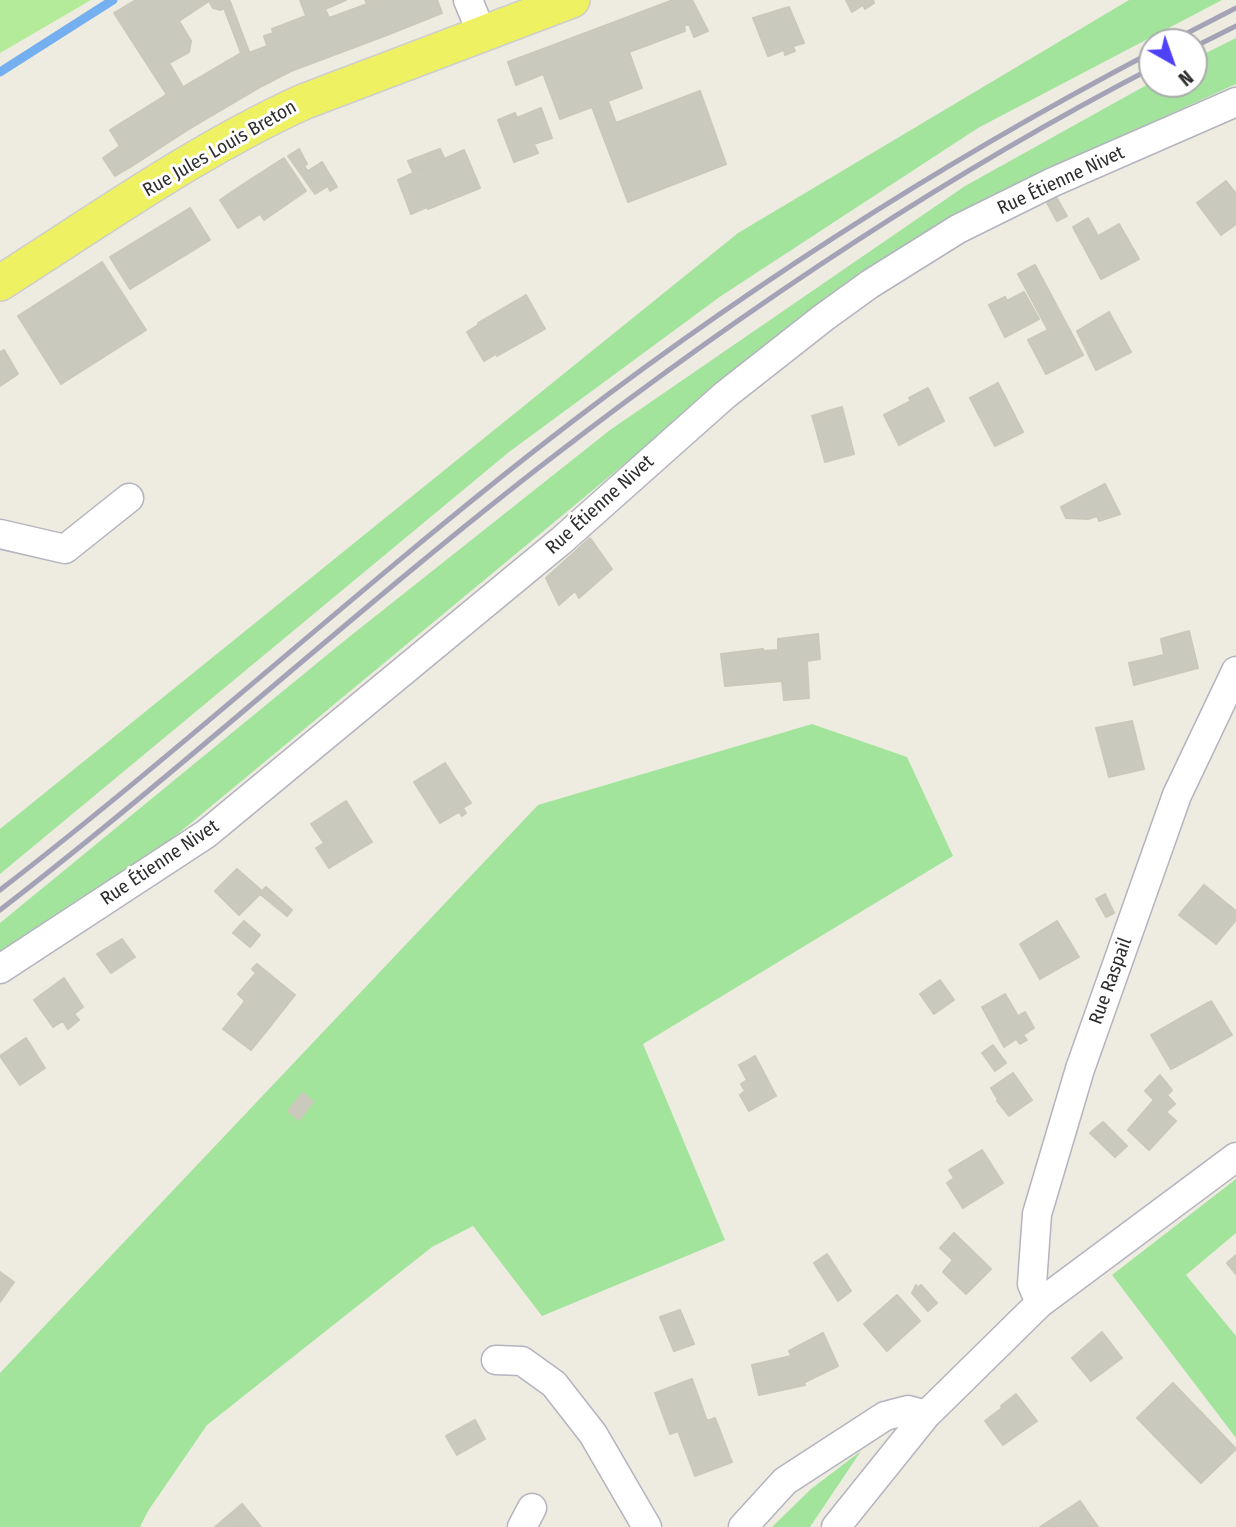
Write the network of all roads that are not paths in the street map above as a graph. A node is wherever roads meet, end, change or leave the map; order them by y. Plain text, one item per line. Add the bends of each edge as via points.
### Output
1 (468, 0) edge
2 (572, 0) edge
3 (482, 34) junction
4 (1236, 102) edge
5 (0, 283) edge
6 (129, 498) dead end
7 (0, 534) edge
8 (1236, 671) edge
9 (0, 970) edge
10 (1236, 1157) edge
11 (1040, 1303) junction
12 (496, 1360) dead end
13 (926, 1415) junction
14 (647, 1527) edge
15 (743, 1527) edge
16 (836, 1527) edge

1 - 3 street
2 - 3 main road, Rue Jules Louis Breton
3 - 5 main road, Rue Jules Louis Breton via 257,124
4 - 9 street, Rue Étienne Nivet via 958,229 870,284 725,396 562,540 206,834
6 - 7 street via 65,549
8 - 11 street, Rue Raspail via 1177,795 1080,1069 1037,1214 1032,1284
10 - 11 street
11 - 13 street
12 - 14 street via 522,1360 554,1384 593,1434
13 - 15 street via 908,1410 884,1416 785,1481
13 - 16 street

